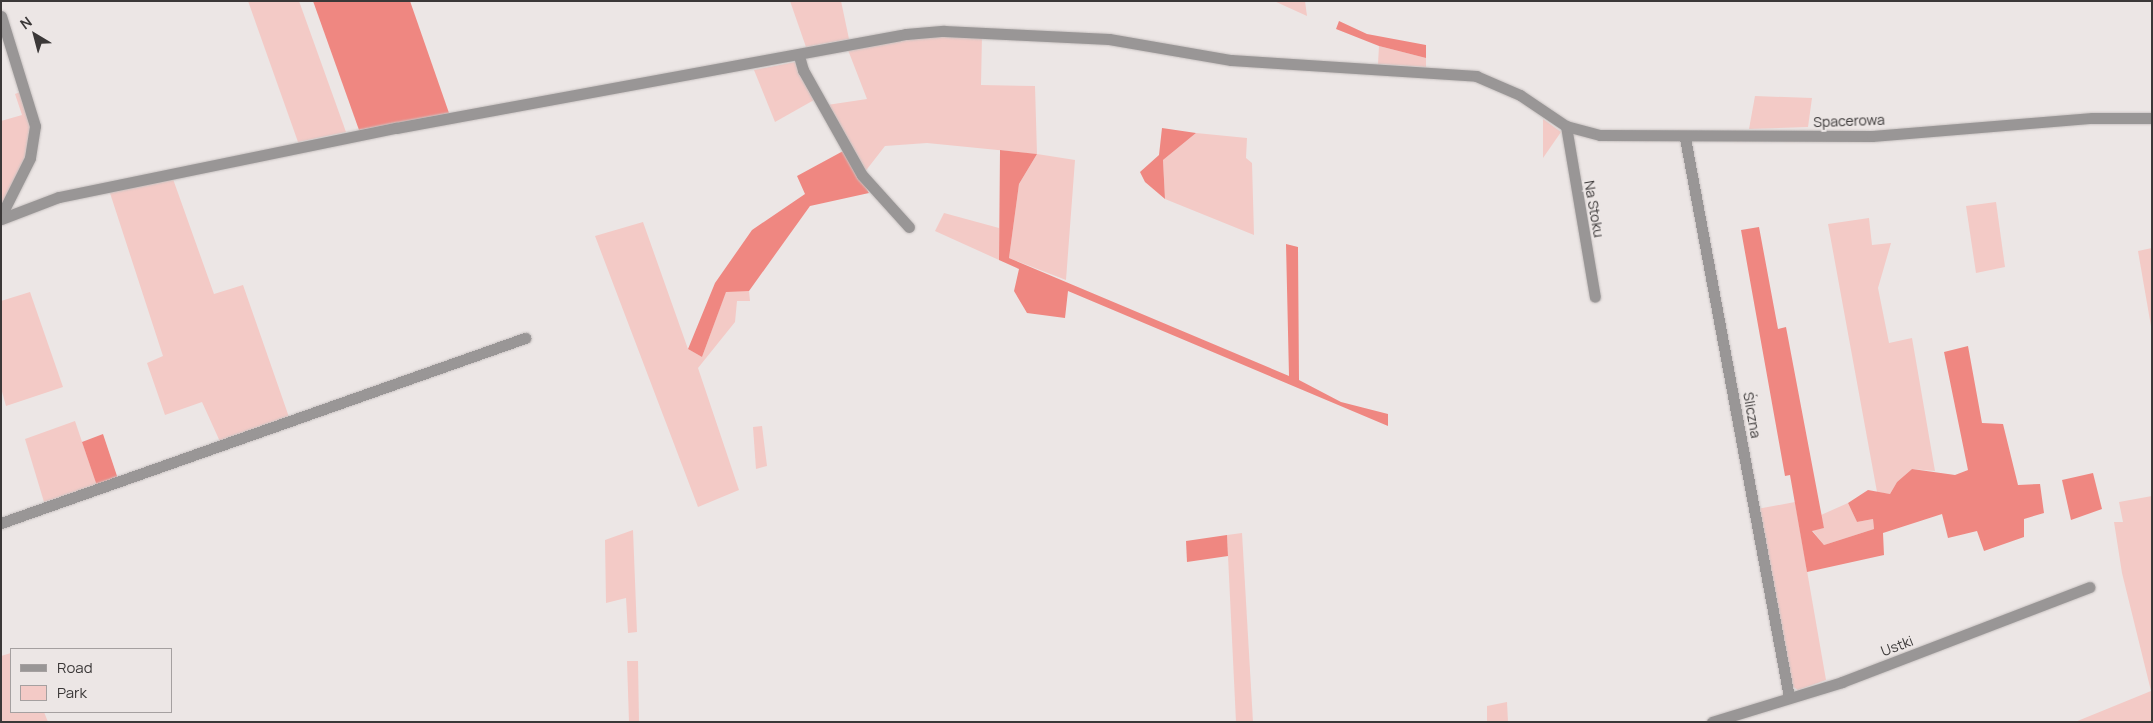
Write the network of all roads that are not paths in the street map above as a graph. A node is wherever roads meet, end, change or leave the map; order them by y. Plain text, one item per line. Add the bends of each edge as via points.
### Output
1 (1, 16) edge
2 (799, 56) junction
3 (2152, 118) edge
4 (1566, 126) junction
5 (1685, 138) junction
6 (1, 217) edge
7 (909, 227) dead end
8 (1595, 297) dead end
9 (525, 338) dead end
10 (1, 523) edge
11 (2089, 587) dead end
12 (1789, 697) junction
13 (1712, 722) edge

1 - 6 street via 35,126 30,158
2 - 4 street, Spacerowa via 906,34 944,31 1109,39 1231,60 1476,76 1520,94
2 - 6 street, Spacerowa via 396,128 59,197
2 - 7 street via 803,70 862,175
3 - 5 street, Spacerowa via 2092,118 1872,136
4 - 5 street, Spacerowa via 1600,135
4 - 8 street, Na Stoku
5 - 12 street, Śliczna
9 - 10 street
11 - 12 street, Ustki via 1880,668
12 - 13 street, Ustki

